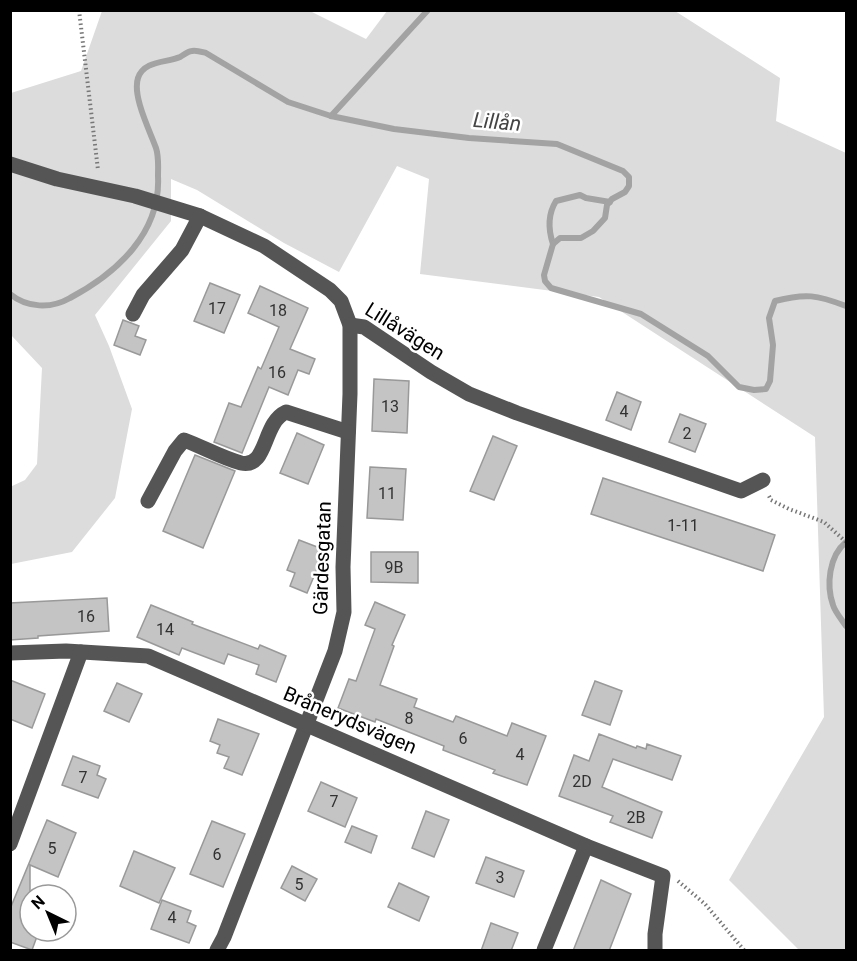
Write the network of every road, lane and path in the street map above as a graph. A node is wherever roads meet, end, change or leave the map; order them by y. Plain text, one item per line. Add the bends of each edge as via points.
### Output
1 (79, 10) edge
2 (10, 164) edge
3 (100, 190) junction
4 (193, 214) junction
5 (134, 314) dead end
6 (350, 325) junction
7 (348, 432) junction
8 (763, 480) joint
9 (148, 501) dead end
10 (846, 542) edge
11 (81, 652) junction
12 (10, 653) edge
13 (307, 725) junction
14 (10, 844) edge
15 (586, 846) junction
16 (668, 876) junction
17 (217, 951) edge
18 (544, 951) edge
19 (655, 951) edge
20 (744, 951) edge

1 - 3 path
2 - 3 street, Lillåvägen
3 - 4 street, Lillåvägen
4 - 5 street via 182,250 142,295
4 - 6 street, Lillåvägen via 264,246 330,290 341,301
6 - 7 street, Gärdesgatan
6 - 8 street, Lillåvägen via 364,327 469,394 517,413 741,491
7 - 9 street via 286,411 272,425 260,456 254,462 243,463 184,440 174,451
7 - 13 street, Gärdesgatan via 344,612 335,651
8 - 10 path via 771,500 824,522
11 - 12 street, Brånerydsvägen
11 - 13 street, Brånerydsvägen via 148,656
11 - 14 street
13 - 15 street, Brånerydsvägen
13 - 17 street, Gärdesgatan
15 - 16 street, Brånerydsvägen
15 - 18 street
16 - 19 street
16 - 20 path via 705,904

